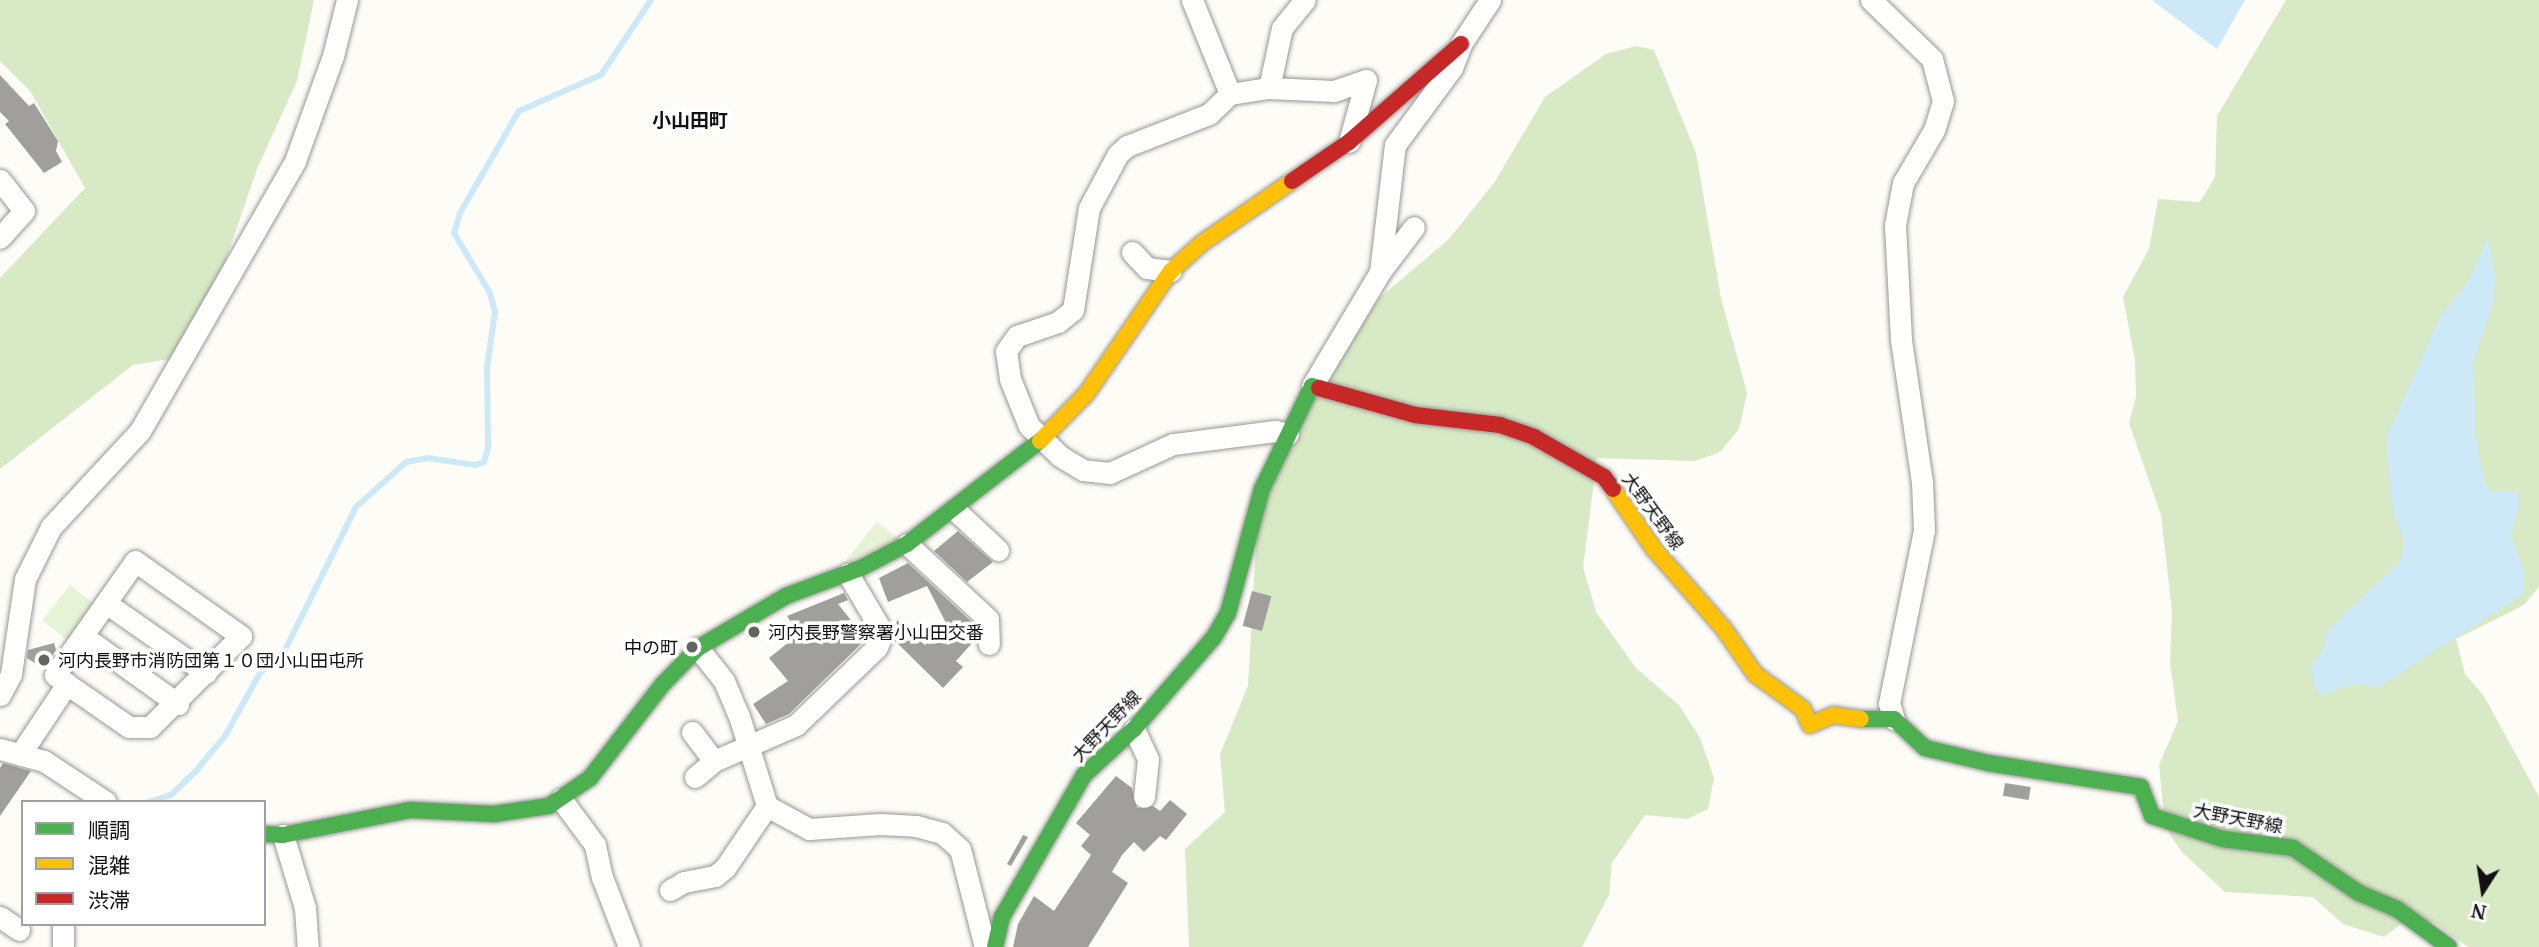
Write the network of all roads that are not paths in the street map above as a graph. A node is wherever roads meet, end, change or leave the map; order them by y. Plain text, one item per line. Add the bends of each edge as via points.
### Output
1 (347, 0) edge
2 (1192, 0) edge
3 (1305, 0) edge
4 (1490, 0) edge
5 (1871, 0) edge
6 (1461, 44) junction
7 (1269, 88) junction
8 (1230, 94) junction
9 (1349, 142) junction
10 (0, 180) edge
11 (1414, 227) dead end
12 (0, 238) edge
13 (1132, 253) dead end
14 (1171, 271) junction
15 (1380, 272) junction
16 (1312, 386) junction
17 (1288, 434) junction
18 (1041, 440) junction
19 (955, 510) junction
20 (906, 544) junction
21 (998, 550) dead end
22 (848, 574) junction
23 (106, 603) junction
24 (83, 636) junction
25 (989, 644) dead end
26 (698, 648) junction
27 (206, 673) junction
28 (67, 684) junction
29 (0, 695) edge
30 (178, 704) junction
31 (1894, 719) junction
32 (1134, 729) junction
33 (692, 733) dead end
34 (749, 743) junction
35 (10, 751) edge
36 (714, 761) junction
37 (695, 777) dead end
38 (1144, 797) dead end
39 (561, 799) junction
40 (103, 800) edge
41 (767, 806) junction
42 (274, 835) edge
43 (670, 890) dead end
44 (0, 917) edge
45 (63, 926) edge
46 (19, 930) dead end
47 (63, 947) edge
48 (308, 947) edge
49 (629, 947) edge
50 (985, 947) edge
51 (995, 947) edge
52 (2449, 947) edge

1 - 29 street via 333,56 295,162 140,431 51,527 25,579 11,674
2 - 8 street
3 - 7 street via 1282,28
4 - 6 street
5 - 31 street via 1932,59 1943,101 1934,130 1903,183 1895,225 1901,340 1922,482 1924,530 1889,703
6 - 9 main road
6 - 15 street via 1452,68 1395,145
7 - 8 street
7 - 9 street via 1334,91 1366,80
8 - 18 street via 1209,114 1118,154 1073,235 1073,310 1058,322 1017,336 1006,351 1022,415
9 - 14 main road via 1202,243
10 - 12 street via 24,211
11 - 15 street
13 - 14 street via 1147,268
14 - 18 main road via 1087,393
15 - 16 street
16 - 17 main road, 大野天野線
16 - 31 main road, 大野天野線 via 1415,415 1500,425 1567,455 1604,477 1654,549 1724,629 1755,674 1803,709 1810,725 1833,715 1879,722
17 - 18 street via 1275,431 1173,444 1110,473 1074,466
17 - 32 main road, 大野天野線 via 1262,489 1228,613 1214,637
18 - 19 main road
19 - 20 main road
19 - 21 street
20 - 22 main road
20 - 25 street via 988,619
22 - 26 main road via 786,596
22 - 34 street via 883,633 877,647 796,724
23 - 24 street
23 - 27 street
23 - 27 street via 135,561 240,636
24 - 28 street via 55,675
24 - 30 street
26 - 34 street via 724,681
26 - 39 main road via 663,684 590,778
27 - 30 street
28 - 30 street via 136,729 149,727
28 - 35 street
31 - 52 main road, 大野天野線 via 1925,748 2141,788 2152,816 2223,839 2293,848 2359,893 2397,909
32 - 38 street via 1148,759
32 - 51 main road, 大野天野線 via 1083,775 1002,917
33 - 36 street
34 - 36 street
34 - 41 street via 759,791
35 - 40 street via 44,761
36 - 37 street
39 - 42 main road via 550,806 494,814 411,810
39 - 49 street via 595,845
41 - 43 street via 725,868 715,876
41 - 50 street via 809,829 880,824 916,826 942,834 960,849
42 - 48 street via 305,908
44 - 46 street
45 - 47 street

